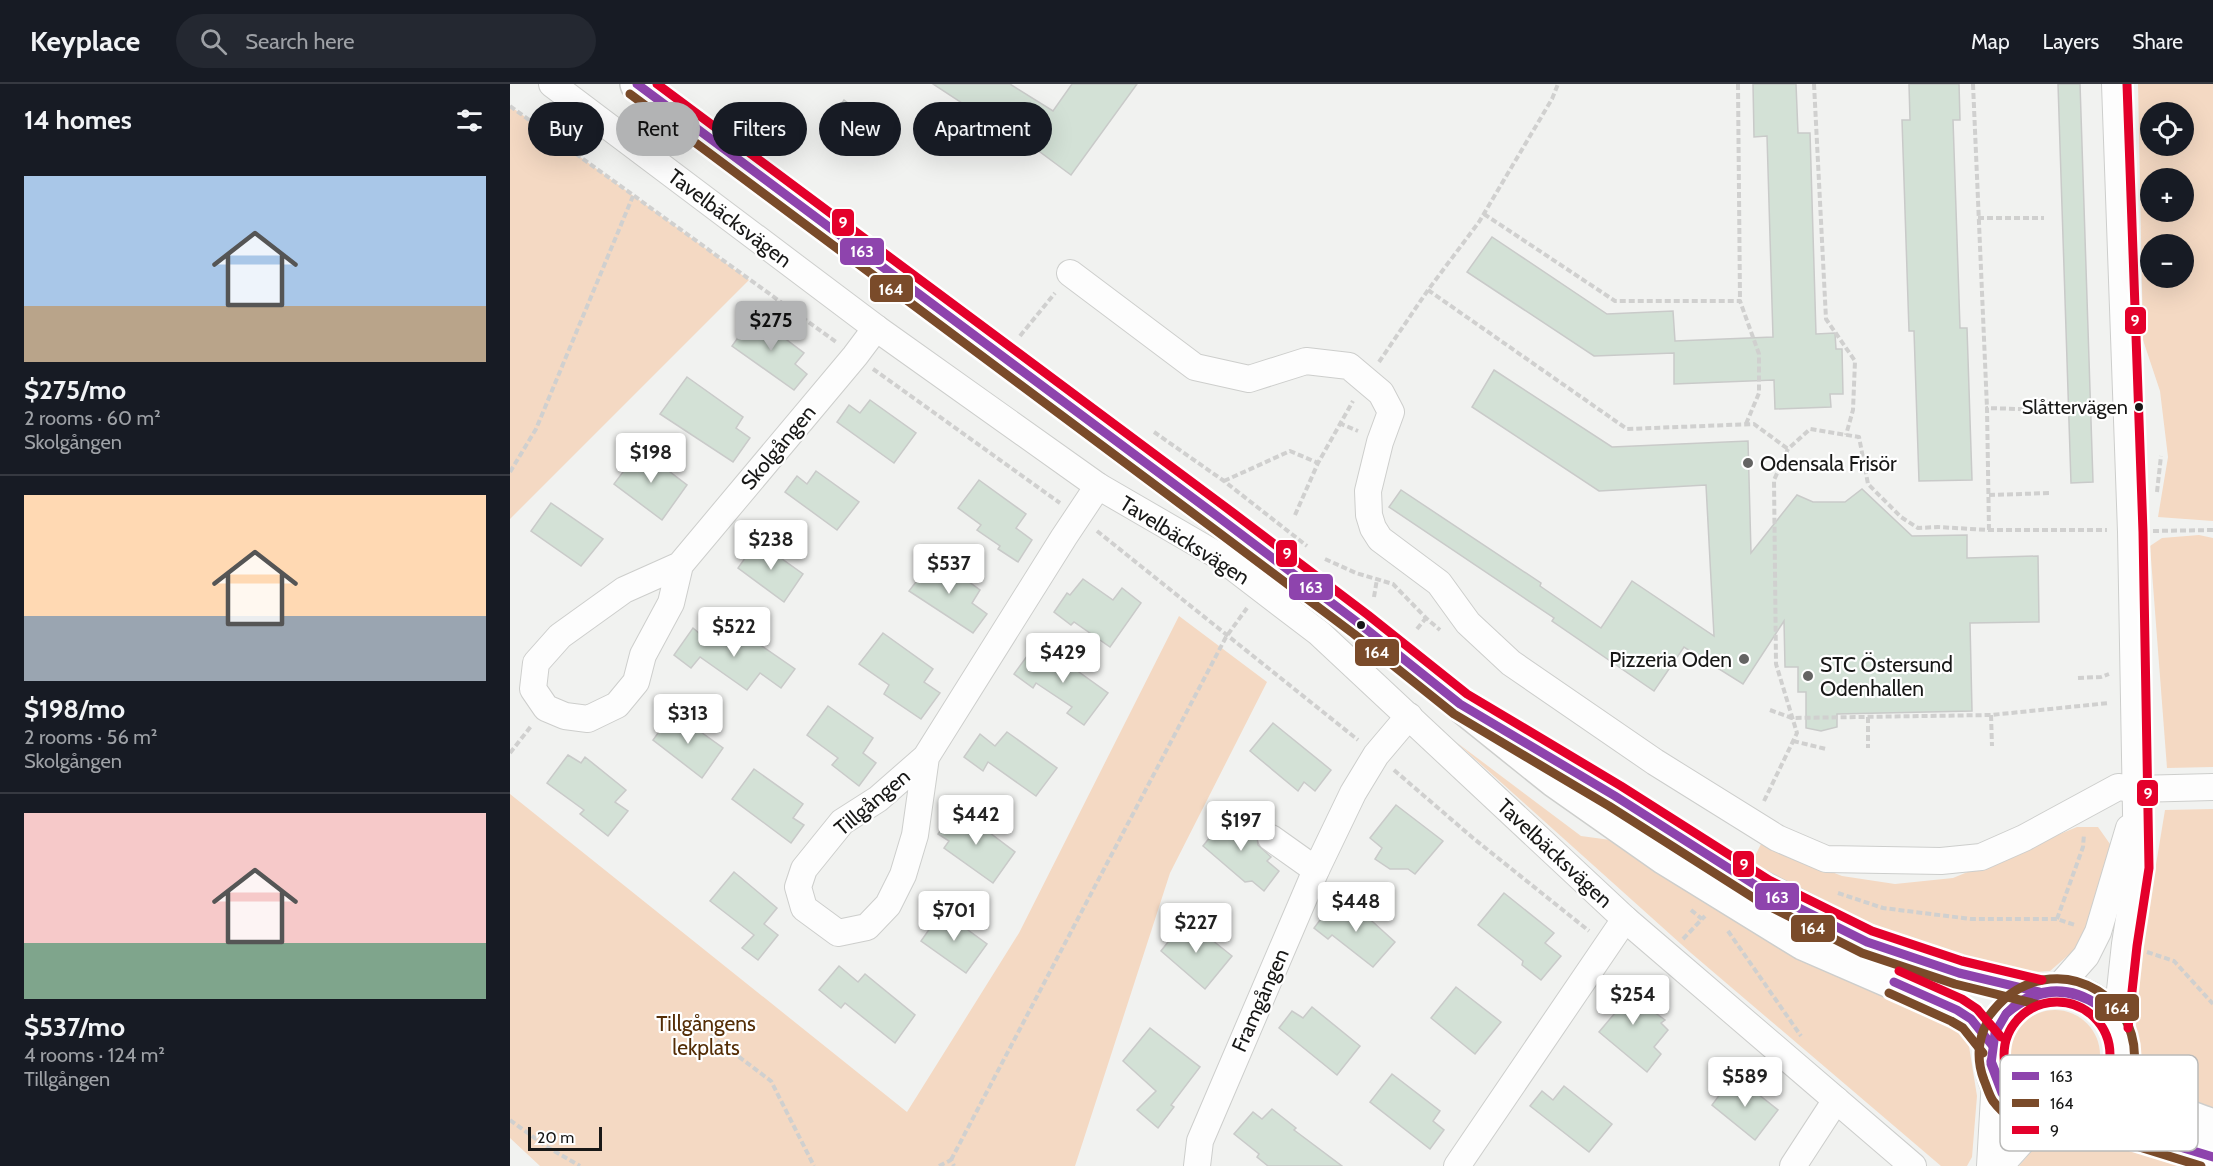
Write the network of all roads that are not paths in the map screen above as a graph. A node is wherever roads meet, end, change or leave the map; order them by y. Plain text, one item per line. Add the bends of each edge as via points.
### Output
1 (552, 84) edge
2 (637, 84) edge
3 (2115, 84) edge
4 (1070, 273) road end
5 (876, 328) junction
6 (1098, 486) junction
7 (680, 565) junction
8 (1460, 704) junction
9 (1409, 716) junction
10 (926, 757) junction
11 (2213, 787) edge
12 (2135, 798) junction
13 (1271, 838) dead end
14 (1316, 870) junction
15 (1625, 919) junction
16 (2048, 991) junction
17 (2116, 1027) junction
18 (1992, 1045) junction
19 (2123, 1055) edge
20 (1995, 1079) junction
21 (2000, 1088) edge
22 (1836, 1100) junction
23 (2198, 1120) edge
24 (2213, 1126) edge
25 (2013, 1151) edge
26 (2193, 1151) edge
27 (2213, 1157) edge
28 (1197, 1166) edge
29 (1457, 1166) edge
30 (1793, 1166) edge
31 (1913, 1166) edge
32 (1990, 1166) edge
33 (2000, 1166) edge

1 - 5 street, Tavelbäcksvägen
2 - 8 main road via 1235,530
3 - 12 street via 2131,532
4 - 12 street via 1195,367 1250,379 1306,361 1349,366 1367,380 1381,393 1391,412 1368,491 1369,515 1380,539 1439,584 1468,623 1511,663 1655,762 1778,838 1826,859 1941,861 1981,857 2118,787
5 - 6 street, Tavelbäcksvägen
5 - 7 street, Skolgången
6 - 9 street, Tavelbäcksvägen via 1217,555 1319,633
6 - 10 street, Tillgången
7 - 7 street, Skolgången via 624,590 560,636 536,663 533,689 546,708 588,719 617,705 636,682 643,656 671,603
8 - 16 main road via 1615,796 1735,874 1867,942 1959,973
8 - 18 main road via 1554,780 1665,858 1803,942 1958,1010 1971,1019
9 - 14 street, Framgången via 1376,755 1353,793
9 - 15 street, Tavelbäcksvägen
10 - 10 street, Tillgången via 878,799 842,822 804,869 798,887 804,908 838,933 867,927 888,906 903,875 915,835
11 - 12 street
12 - 16 street via 2098,932 2082,962
12 - 17 street via 2137,868
13 - 14 street
14 - 28 street, Framgången via 1200,1141
15 - 22 street, Tavelbäcksvägen
15 - 29 street
16 - 17 main road via 2090,998 2106,1011
16 - 18 main road via 2024,998 2009,1010 1998,1025
17 - 19 main road
18 - 20 main road
20 - 21 main road
20 - 32 street
22 - 30 street
22 - 31 street, Tavelbäcksvägen
23 - 24 main road
25 - 33 street
26 - 27 main road

